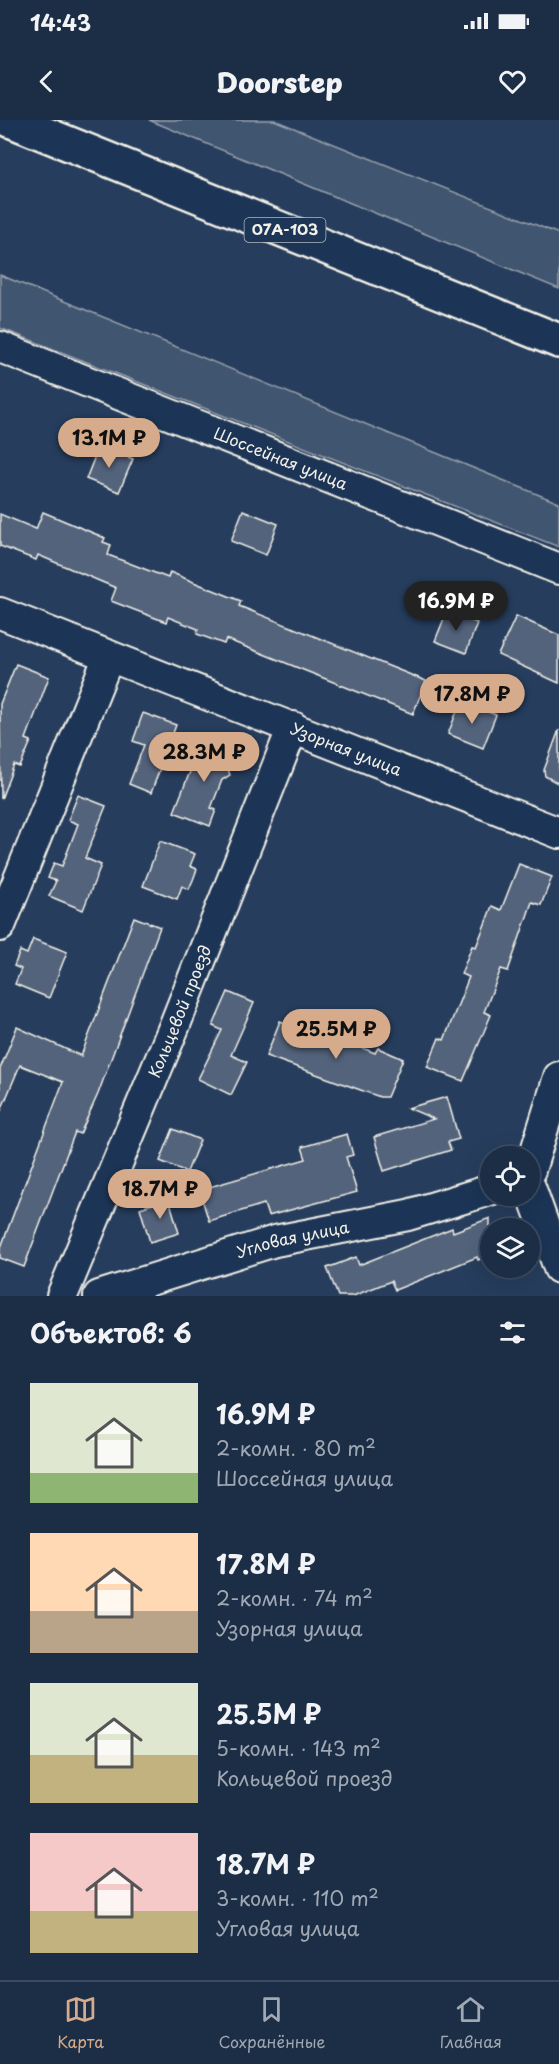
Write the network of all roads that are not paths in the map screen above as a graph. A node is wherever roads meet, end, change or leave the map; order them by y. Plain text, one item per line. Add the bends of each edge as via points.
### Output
1 (10, 120) edge
2 (559, 341) edge
3 (0, 347) edge
4 (559, 569) edge
5 (0, 613) edge
6 (109, 656) junction
7 (292, 727) junction
8 (559, 833) edge
9 (0, 926) edge
10 (559, 1077) edge
11 (537, 1146) edge
12 (480, 1193) edge
13 (537, 1206) edge
14 (559, 1268) edge
15 (62, 1296) edge
16 (99, 1296) edge

1 - 2 main road, 07А-103
3 - 4 street, Шоссейная улица
5 - 6 street, Узорная улица
6 - 7 street, Узорная улица
6 - 9 street
7 - 8 street, Узорная улица
7 - 15 street, Кольцевой проезд via 174,1027
10 - 11 street
12 - 16 street, Угловая улица via 408,1215 275,1240
13 - 14 street

